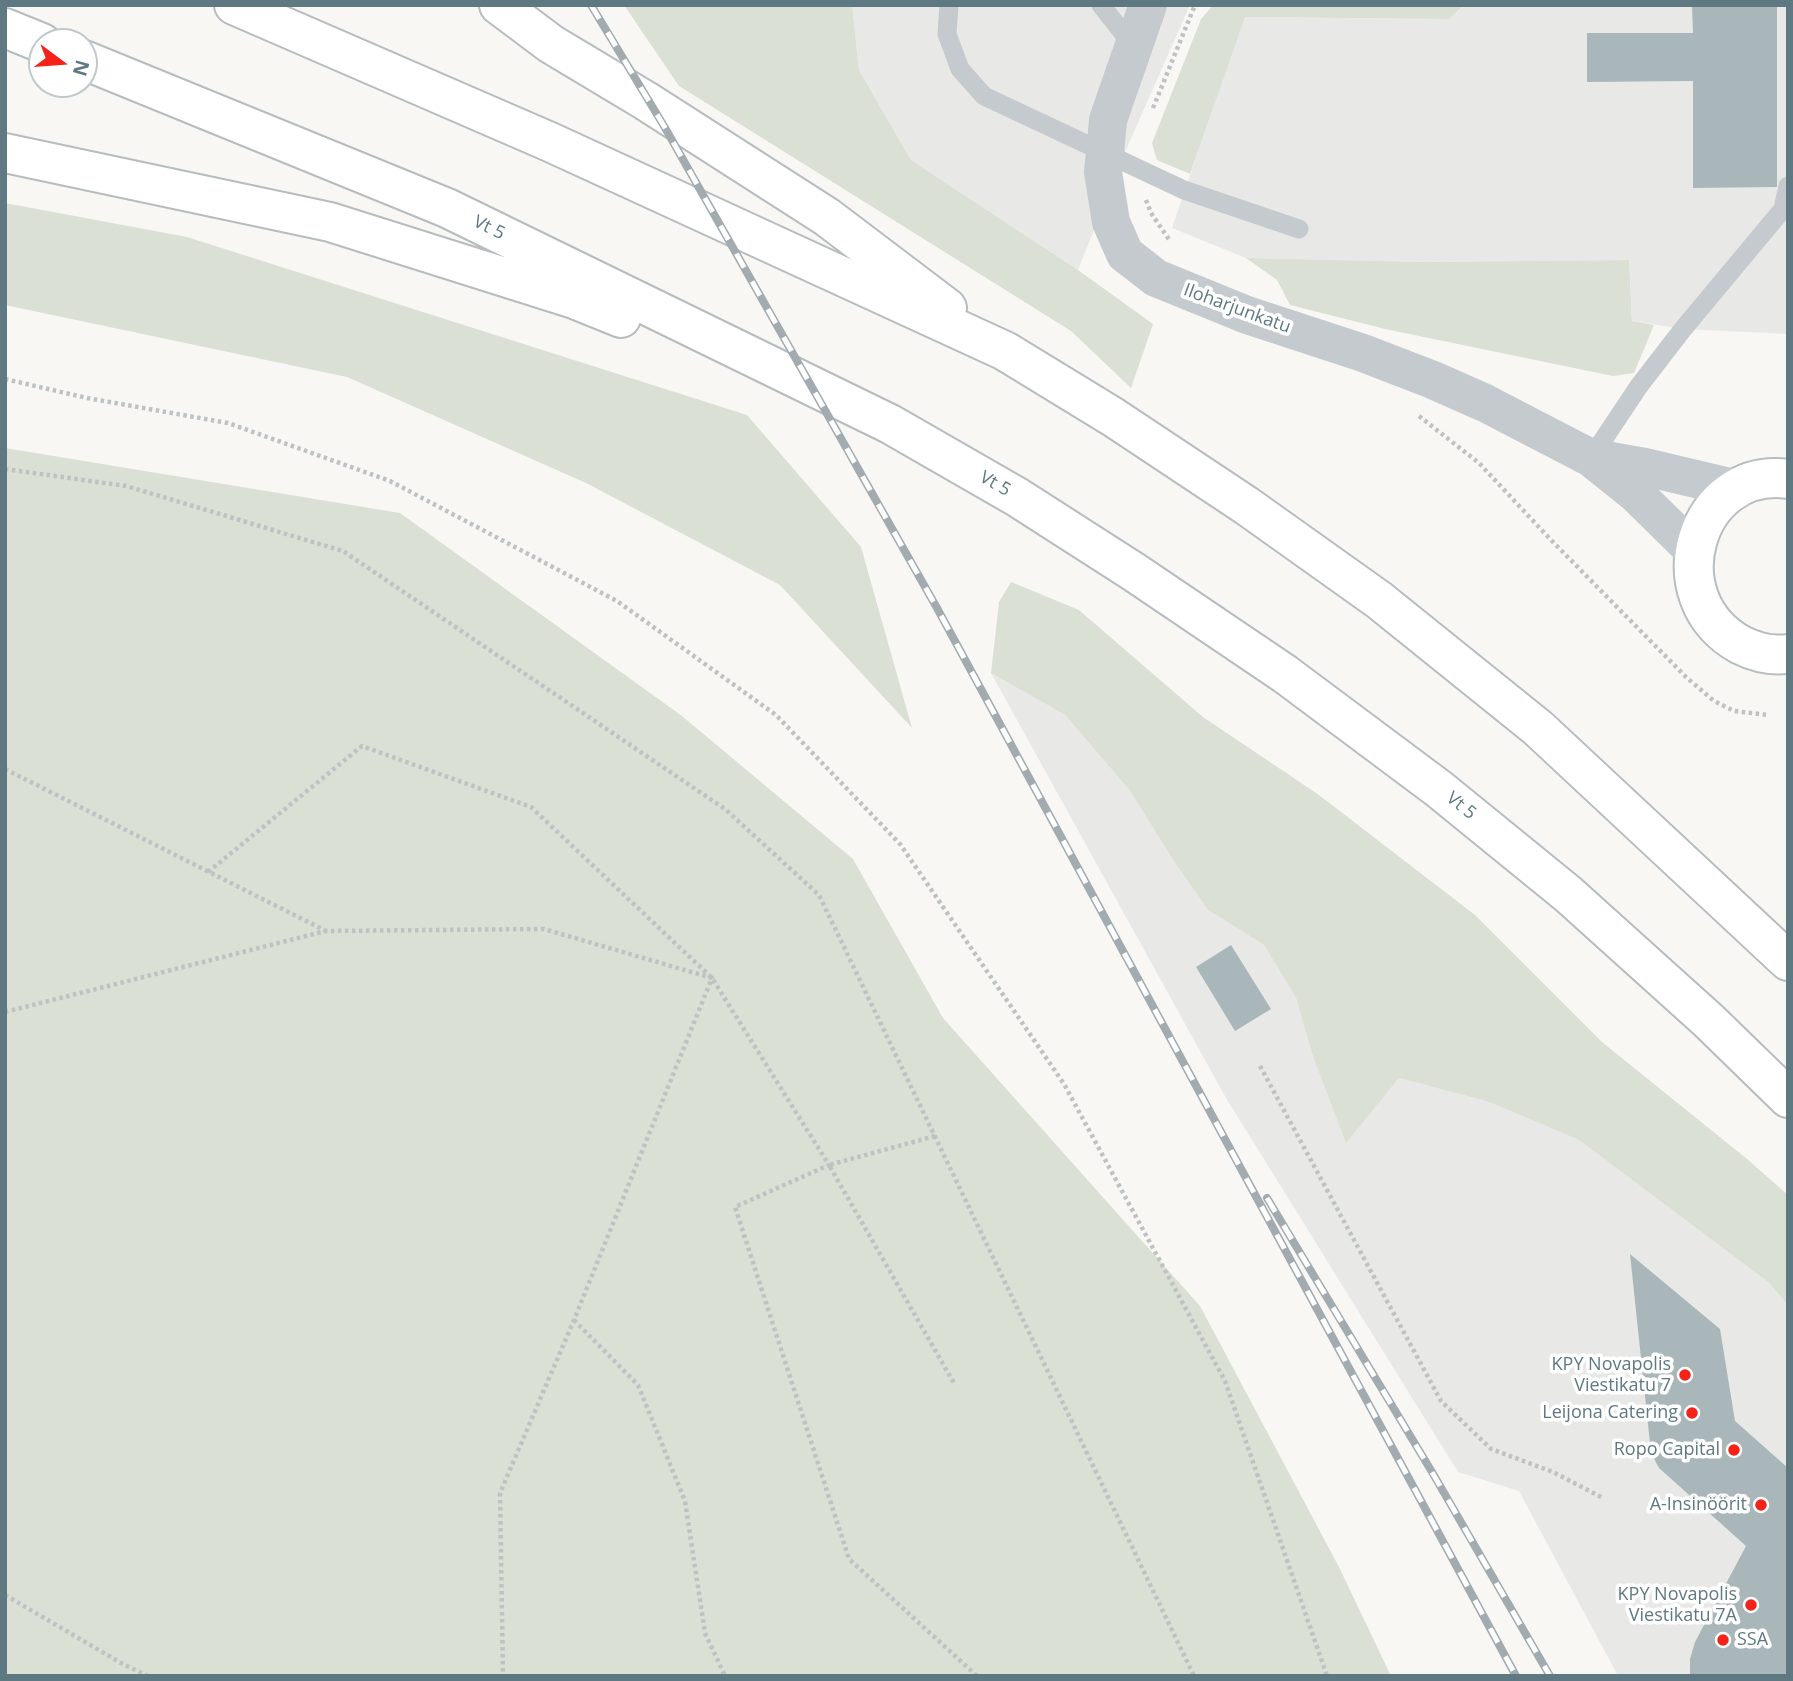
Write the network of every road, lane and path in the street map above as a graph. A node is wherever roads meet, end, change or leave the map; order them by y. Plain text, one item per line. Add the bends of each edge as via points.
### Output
1 (234, 5) edge
2 (499, 5) edge
3 (949, 5) edge
4 (1101, 5) edge
5 (1148, 5) edge
6 (5, 28) edge
7 (28, 37) edge
8 (1133, 47) junction
9 (98, 66) edge
10 (5, 153) edge
11 (1105, 153) junction
12 (1788, 187) edge
13 (1299, 229) dead end
14 (1005, 351) junction
15 (5, 379) edge
16 (890, 424) junction
17 (1591, 458) junction
18 (5, 470) edge
19 (1785, 476) edge
20 (1738, 489) junction
21 (1695, 552) junction
22 (1788, 654) edge
23 (5, 769) edge
24 (208, 872) junction
25 (326, 931) junction
26 (1788, 961) edge
27 (712, 978) junction
28 (5, 1012) edge
29 (1260, 1066) dead end
30 (1788, 1098) edge
31 (935, 1136) junction
32 (829, 1165) junction
33 (574, 1320) junction
34 (954, 1385) dead end
35 (1603, 1498) dead end
36 (5, 1595) edge
37 (148, 1676) edge
38 (503, 1676) edge
39 (725, 1676) edge
40 (977, 1676) edge
41 (1194, 1676) edge
42 (1327, 1676) edge

1 - 14 main road via 550,142
2 - 14 main road via 551,44 827,217
3 - 11 lane via 947,34 960,69 984,96
4 - 8 lane
5 - 8 street, Iloharjunkatu
6 - 7 main road
8 - 11 street, Iloharjunkatu via 1108,120
9 - 16 main road, Vt 5 via 447,208
10 - 16 main road via 330,222 575,299
11 - 13 lane via 1184,190
11 - 17 street, Iloharjunkatu via 1103,173 1111,222 1125,254 1156,278 1433,380
12 - 17 lane via 1783,209 1639,386
14 - 26 main road via 1247,506 1378,600 1538,728
15 - 42 path via 228,423 390,481 617,601 776,715 900,844 1063,1084 1225,1381
16 - 30 main road, Vt 5 via 1134,572 1285,674 1428,780 1568,894
17 - 20 street, Iloharjunkatu
17 - 21 street, Iloharjunkatu via 1645,502
18 - 31 path via 126,486 344,551 725,809 819,895
19 - 20 main road
20 - 21 main road via 1707,519
21 - 22 main road via 1697,593 1709,618 1728,637 1752,650
23 - 24 path
24 - 25 path
24 - 27 path via 362,746 531,807
25 - 27 path via 544,929
25 - 28 path
27 - 32 path
27 - 33 path
29 - 35 path via 1441,1401 1491,1449 1553,1472
31 - 32 path
31 - 41 path
32 - 34 path
32 - 40 path via 735,1207 849,1559
33 - 38 path via 500,1493
33 - 39 path via 638,1385 685,1501 705,1633
36 - 37 path

